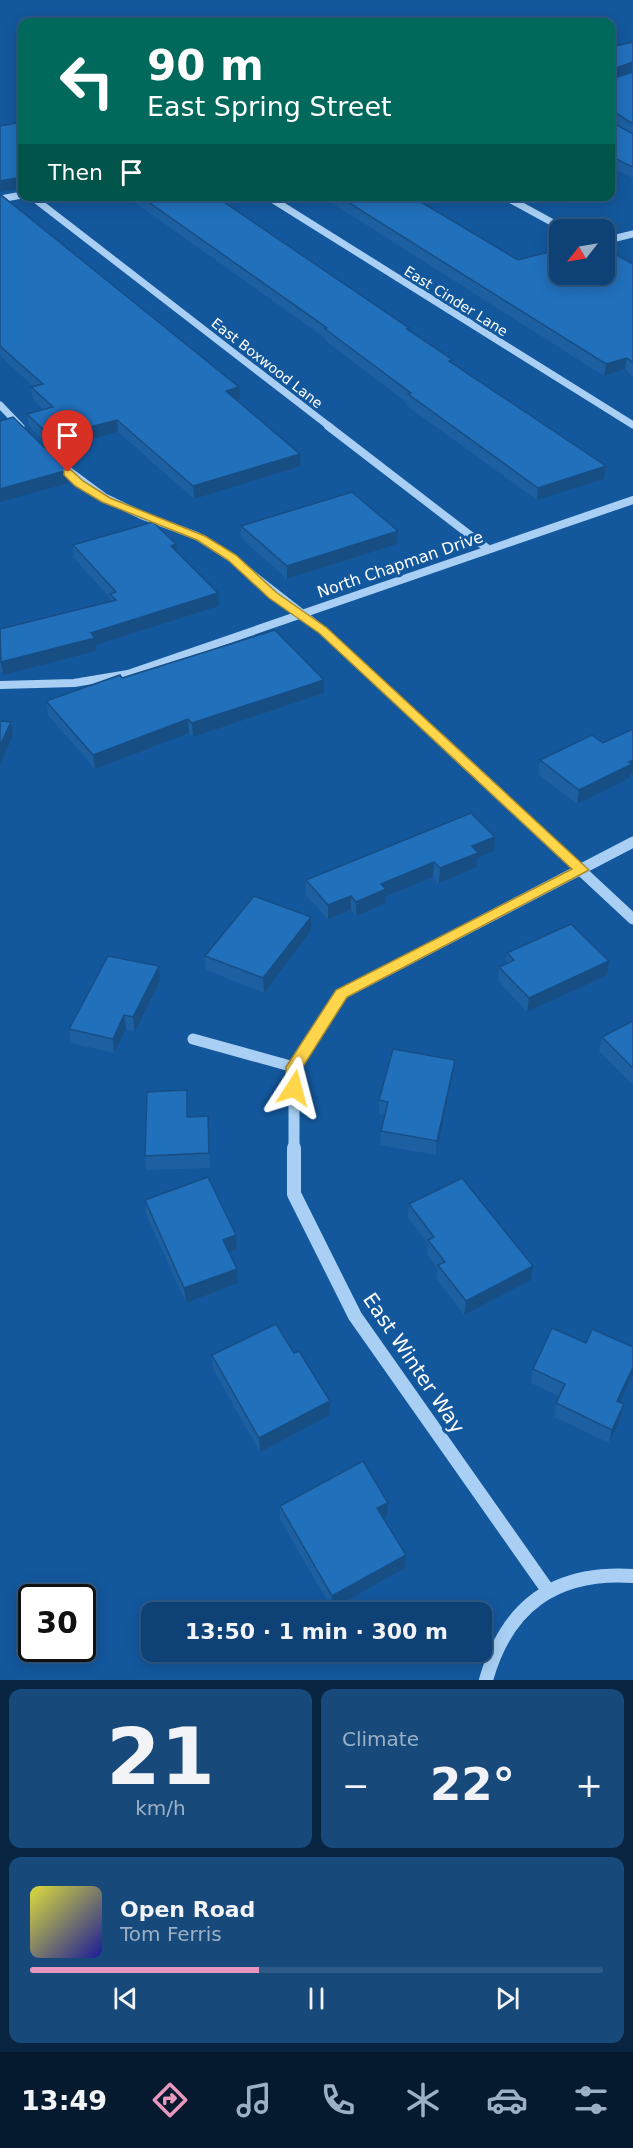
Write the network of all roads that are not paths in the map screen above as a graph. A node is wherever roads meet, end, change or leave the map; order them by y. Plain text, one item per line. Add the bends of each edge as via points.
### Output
1 (18, 196) edge
2 (0, 200) edge
3 (38, 201) edge
4 (275, 201) edge
5 (513, 201) edge
6 (549, 221) edge
7 (633, 234) edge
8 (615, 238) edge
9 (0, 405) edge
10 (633, 425) edge
11 (30, 435) edge
12 (51, 457) edge
13 (633, 500) edge
14 (488, 549) junction
15 (299, 615) junction
16 (0, 685) edge
17 (633, 843) edge
18 (582, 870) junction
19 (633, 919) edge
20 (193, 1039) dead end
21 (294, 1067) junction
22 (633, 1576) edge
23 (547, 1589) junction
24 (486, 1680) edge

1 - 2 street
3 - 14 street, East Boxwood Lane
4 - 10 street, East Cinder Lane
5 - 6 street
7 - 8 street
9 - 11 street
12 - 15 street via 79,484 106,500 201,538 232,557
13 - 14 street, North Chapman Drive
14 - 15 street, North Chapman Drive
15 - 16 street, North Chapman Drive via 128,674 74,683
15 - 18 street via 323,630
17 - 18 street
18 - 19 street
18 - 21 street via 342,994
20 - 21 street
21 - 23 street, East Winter Way via 294,1194 355,1316
22 - 23 street via 580,1577
23 - 24 street via 507,1626 489,1664

